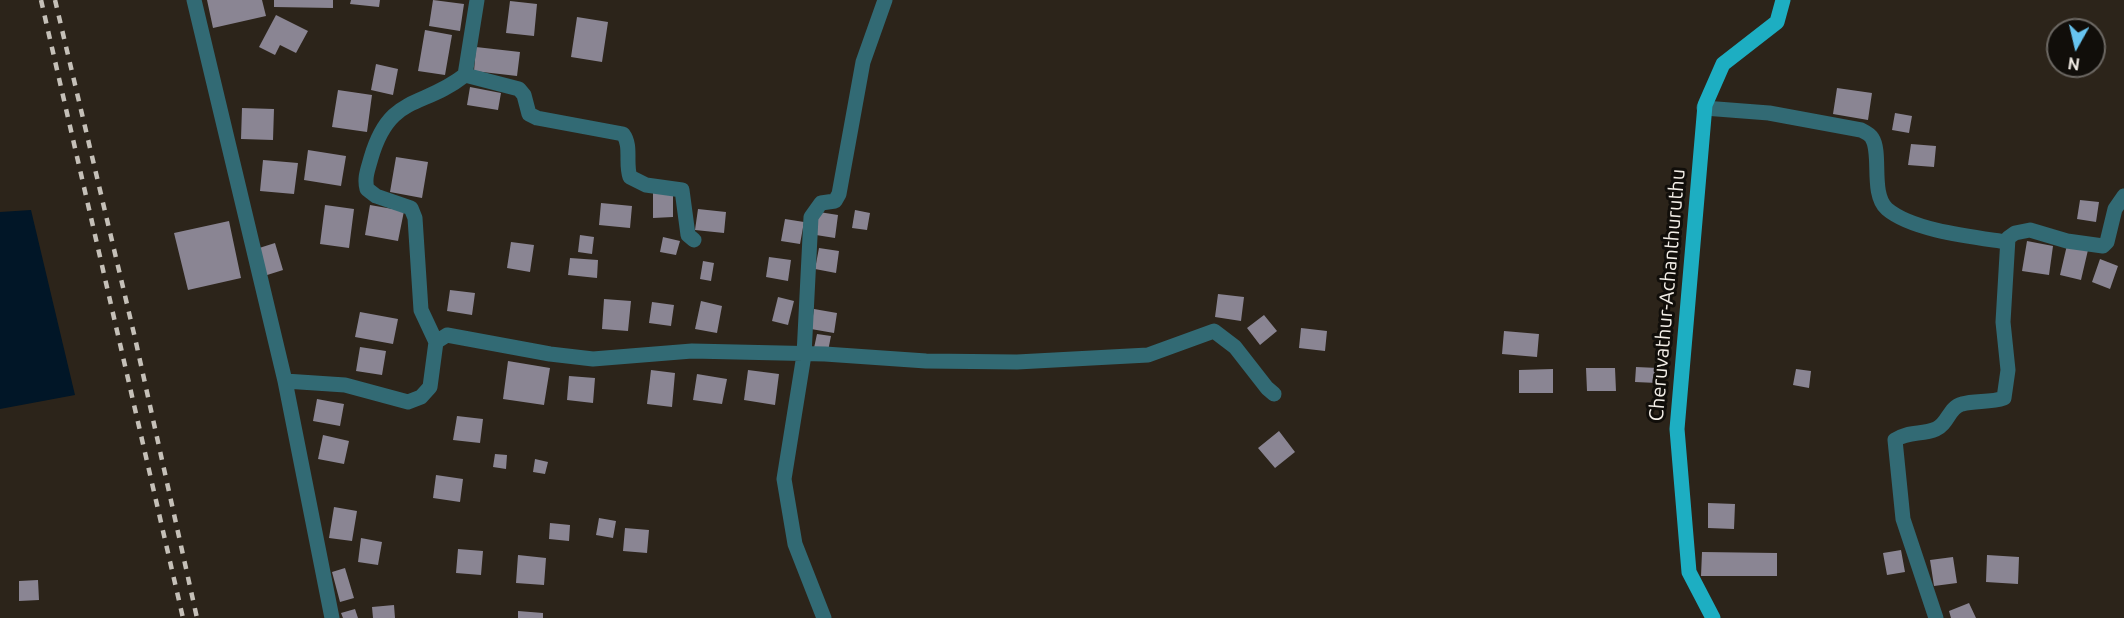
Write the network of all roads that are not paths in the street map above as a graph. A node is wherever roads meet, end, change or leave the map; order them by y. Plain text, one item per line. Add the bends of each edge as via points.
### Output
1 (194, 0) edge
2 (477, 0) edge
3 (885, 0) edge
4 (1783, 0) edge
5 (465, 75) junction
6 (1704, 108) junction
7 (2124, 196) edge
8 (694, 240) dead end
9 (2007, 242) junction
10 (436, 342) junction
11 (804, 355) junction
12 (285, 381) junction
13 (1274, 394) dead end
14 (332, 618) edge
15 (824, 618) edge
16 (1713, 618) edge
17 (1936, 618) edge

1 - 12 street
2 - 5 street
3 - 11 street via 863,62 839,194 835,201 821,203 811,217
4 - 6 main road, Cheruvathur-Achanthuruthu via 1777,22 1723,64
5 - 8 street via 519,89 529,114 537,118 623,134 630,177 646,185 682,190 688,235
5 - 10 street via 392,115 378,135 365,181 367,189 376,196 411,208 415,218 421,310
6 - 9 street via 1769,113 1861,130 1874,141 1877,177 1886,208 1928,226
6 - 16 main road, Cheruvathur-Achanthuruthu via 1677,429 1689,572
7 - 9 street via 2115,209 2112,228 2103,246 2030,230 2015,233
9 - 17 street via 2002,322 2008,370 2004,398 1961,404 1937,429 1904,434 1896,440 1903,519
10 - 11 street via 447,335 593,359 692,351
10 - 12 street via 430,387 421,397 408,402 345,385
11 - 13 street via 927,362 1057,361 1148,355 1214,331 1235,346
11 - 15 street via 784,479 795,544
12 - 14 street

